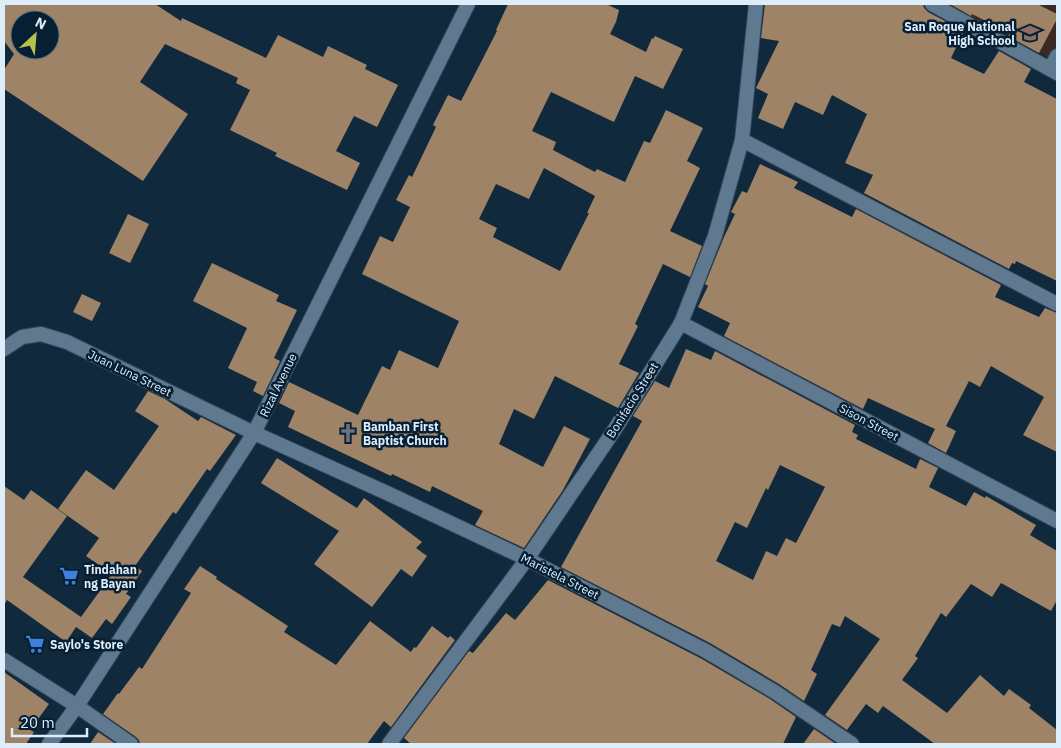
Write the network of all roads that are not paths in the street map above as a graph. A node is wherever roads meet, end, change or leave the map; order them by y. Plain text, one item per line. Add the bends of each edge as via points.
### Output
1 (468, 4) edge
2 (756, 4) edge
3 (932, 4) edge
4 (1057, 56) edge
5 (1054, 71) edge
6 (742, 140) junction
7 (1057, 304) edge
8 (681, 323) junction
9 (4, 349) edge
10 (254, 433) junction
11 (1057, 521) edge
12 (526, 559) junction
13 (4, 660) edge
14 (77, 706) junction
15 (49, 744) edge
16 (131, 744) edge
17 (389, 744) edge
18 (852, 744) edge

1 - 10 street, Rizal Avenue
2 - 6 street, Bonifacio Street
3 - 5 street
4 - 5 street
6 - 7 street
6 - 8 street, Bonifacio Street via 715,236
8 - 11 street, Sison Street
8 - 12 street, Bonifacio Street via 615,429
9 - 10 street, Juan Luna Street via 22,337 41,334 67,342
10 - 12 street, Maristela Street
10 - 14 street, Rizal Avenue
12 - 17 street, Bonifacio Street
12 - 18 street, Maristela Street via 706,651
13 - 14 street
14 - 15 street, Rizal Avenue
14 - 16 street

